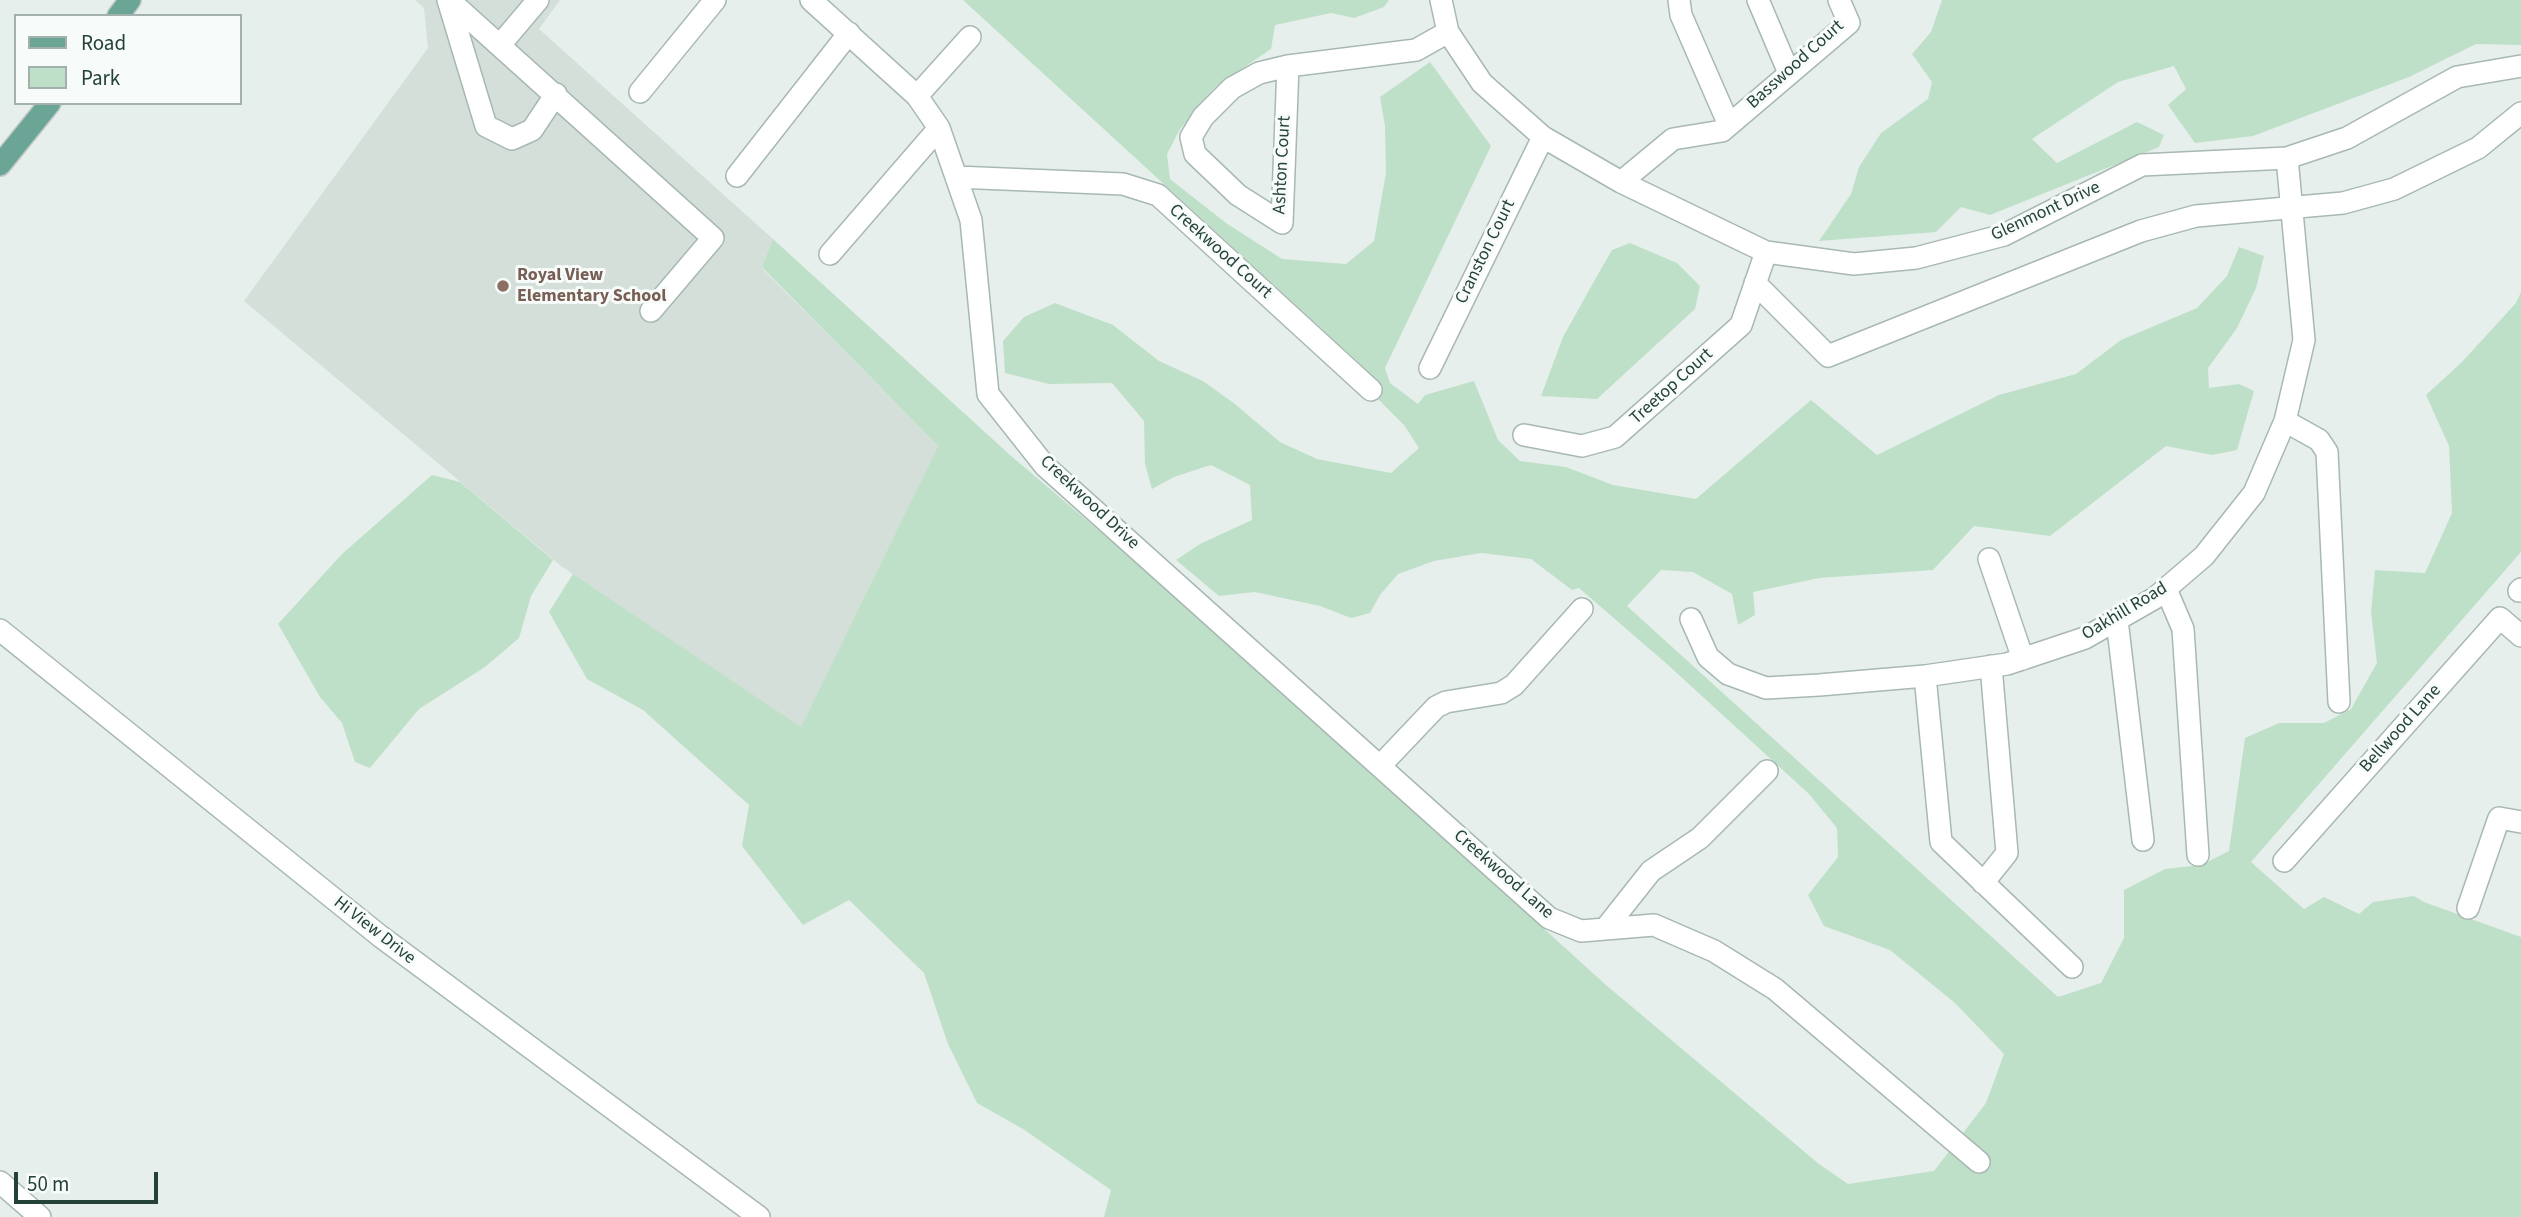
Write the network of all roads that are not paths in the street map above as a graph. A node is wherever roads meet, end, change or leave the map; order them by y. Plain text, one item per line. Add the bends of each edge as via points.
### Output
1 (449, 0) edge
2 (538, 0) edge
3 (715, 0) edge
4 (811, 0) edge
5 (1441, 0) edge
6 (1679, 0) edge
7 (1758, 0) edge
8 (1839, 0) edge
9 (1448, 32) junction
10 (849, 33) junction
11 (970, 37) dead end
12 (500, 45) junction
13 (1288, 66) junction
14 (2521, 66) edge
15 (1790, 73) junction
16 (640, 92) dead end
17 (556, 94) junction
18 (917, 96) junction
19 (48, 105) edge
20 (2521, 113) edge
21 (1729, 125) junction
22 (939, 128) junction
23 (1543, 137) junction
24 (2287, 158) junction
25 (0, 165) edge
26 (737, 176) dead end
27 (956, 177) junction
28 (1621, 182) junction
29 (2291, 207) junction
30 (1766, 252) junction
31 (830, 254) dead end
32 (1755, 283) junction
33 (651, 311) dead end
34 (1430, 368) dead end
35 (1371, 390) dead end
36 (2285, 421) junction
37 (1524, 435) dead end
38 (1989, 559) dead end
39 (2166, 589) junction
40 (1582, 609) dead end
41 (1691, 619) dead end
42 (2117, 620) junction
43 (0, 630) edge
44 (2521, 636) edge
45 (2023, 659) junction
46 (1991, 666) junction
47 (1925, 676) junction
48 (2339, 702) dead end
49 (1380, 766) junction
50 (1767, 771) dead end
51 (2521, 822) edge
52 (2143, 839) dead end
53 (2199, 855) dead end
54 (2284, 860) dead end
55 (1983, 883) junction
56 (2468, 908) dead end
57 (1605, 929) junction
58 (2072, 967) dead end
59 (1979, 1162) dead end
60 (0, 1182) edge
61 (40, 1217) edge
62 (760, 1217) edge

1 - 12 street
1 - 17 street via 485,126 512,139 532,130
2 - 12 street
3 - 16 street
4 - 10 street, Creekwood Drive
5 - 9 street, Glenmont Drive
6 - 21 street, Basswood Court via 1681,15
7 - 15 street
8 - 15 street, Basswood Court via 1849,23
9 - 13 street, Ashton Court via 1416,50
9 - 23 street, Glenmont Drive via 1482,83
10 - 18 street, Creekwood Drive
10 - 26 street
11 - 18 street
12 - 17 street
13 - 13 street, Ashton Court via 1259,73 1232,88 1203,117 1191,137 1195,155 1238,195 1282,223
14 - 24 street, Glenmont Drive via 2457,77 2347,138
15 - 21 street, Basswood Court
17 - 33 street via 713,238
18 - 22 street, Creekwood Drive
19 - 25 main road
20 - 29 street via 2479,148 2394,189 2343,203
21 - 28 street, Basswood Court via 1722,131 1673,139
22 - 27 street, Creekwood Drive
22 - 31 street
23 - 28 street, Glenmont Drive
23 - 34 street, Cranston Court
24 - 29 street, Oakhill Road
24 - 30 street, Glenmont Drive via 2142,165 2004,235 1916,258 1854,264
27 - 35 street, Creekwood Court via 1123,184 1158,195
27 - 49 street, Creekwood Drive via 971,220 988,394 1045,466
28 - 30 street, Glenmont Drive
29 - 32 street via 2196,216 2141,232 1828,356
29 - 36 street, Oakhill Road via 2304,340
30 - 32 street, Treetop Court
32 - 37 street, Treetop Court via 1741,325 1615,437 1582,446
36 - 39 street, Oakhill Road via 2254,493 2204,556
36 - 48 street via 2319,440 2327,452
38 - 45 street
39 - 42 street, Oakhill Road
39 - 53 street via 2183,629
40 - 49 street via 1514,685 1501,694 1436,707
41 - 47 street, Oakhill Road via 1709,657 1728,674 1766,688
42 - 45 street, Oakhill Road via 2085,638
42 - 52 street
43 - 62 street, Hi View Drive via 380,936
44 - 54 street, Bellwood Lane via 2500,618
45 - 46 street, Oakhill Road
46 - 47 street, Oakhill Road
46 - 55 street via 2007,853
47 - 55 street via 1941,842
49 - 57 street, Creekwood Lane via 1549,918 1581,931
50 - 57 street via 1700,838 1651,871
51 - 56 street via 2499,818
55 - 58 street
57 - 59 street, Creekwood Lane via 1654,925 1714,951 1775,989
60 - 61 street

